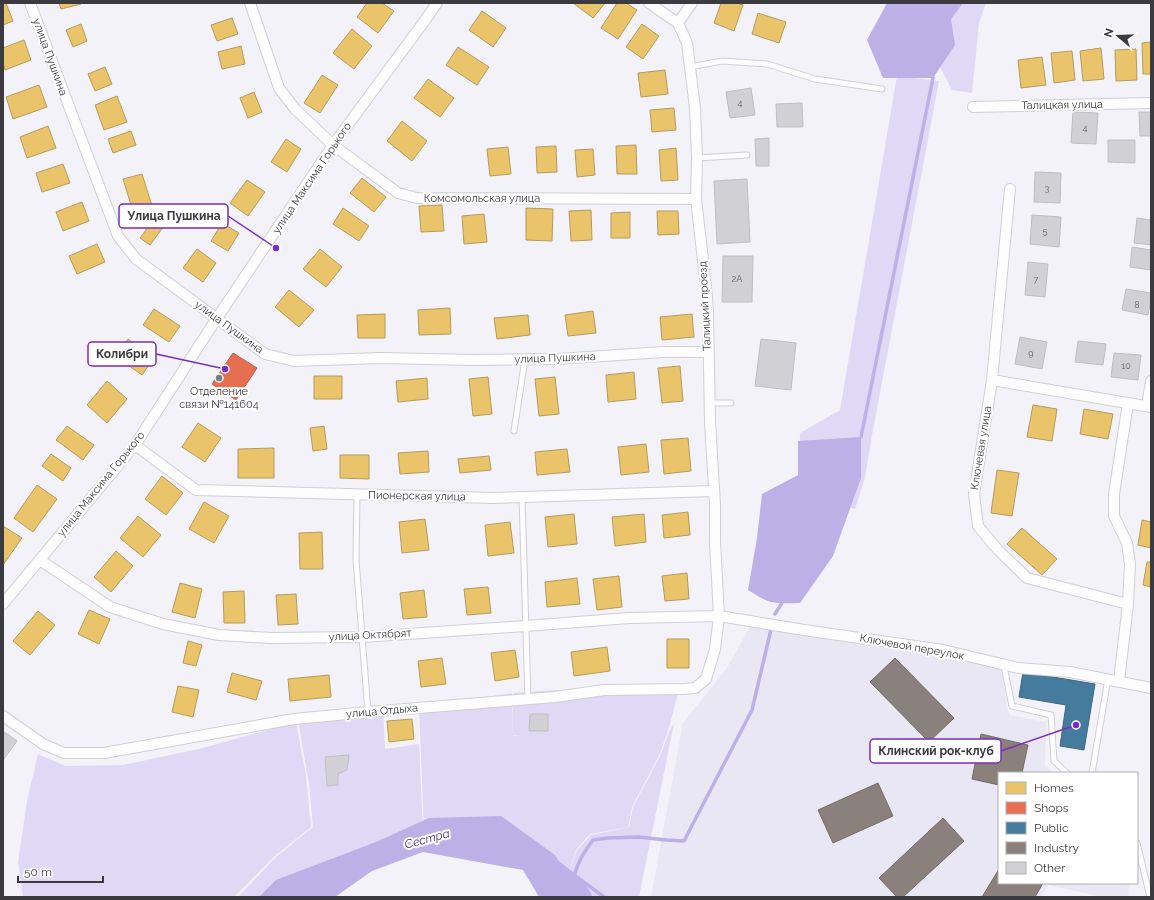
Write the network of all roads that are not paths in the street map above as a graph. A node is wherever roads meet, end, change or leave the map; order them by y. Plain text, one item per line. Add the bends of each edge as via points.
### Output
1 (30, 3) edge
2 (250, 3) edge
3 (437, 3) edge
4 (649, 3) edge
5 (692, 3) edge
6 (678, 23) junction
7 (690, 67) junction
8 (882, 89) dead end
9 (1151, 103) edge
10 (973, 107) dead end
11 (333, 145) junction
12 (747, 155) dead end
13 (697, 158) junction
14 (1010, 189) dead end
15 (696, 199) junction
16 (217, 318) junction
17 (708, 352) junction
18 (525, 359) junction
19 (992, 380) junction
20 (1151, 381) edge
21 (710, 403) junction
22 (730, 403) dead end
23 (1128, 403) junction
24 (1149, 406) edge
25 (514, 431) dead end
26 (135, 445) junction
27 (713, 491) junction
28 (357, 495) junction
29 (522, 497) junction
30 (40, 560) junction
31 (3, 604) edge
32 (1128, 604) junction
33 (719, 616) junction
34 (526, 626) junction
35 (363, 637) junction
36 (1004, 666) junction
37 (1109, 679) junction
38 (1119, 681) junction
39 (1151, 688) edge
40 (528, 699) junction
41 (368, 712) junction
42 (3, 716) edge
43 (1066, 772) edge
44 (1092, 772) edge
45 (1138, 847) edge
46 (1150, 897) edge

1 - 16 street, улица Пушкина via 118,236 136,259
2 - 11 street, Комсомольская улица via 279,88 295,109
3 - 11 street, улица Максима Горького
4 - 6 street
5 - 6 street
6 - 7 street, Талицкий проезд via 687,43
7 - 8 lane via 722,61 767,64 815,79
7 - 13 street, Талицкий проезд
9 - 10 street, Талицкая улица
11 - 15 street, Комсомольская улица via 398,193 417,198
11 - 16 street, улица Максима Горького
12 - 13 lane
13 - 15 street, Талицкий проезд
14 - 19 street, Ключевая улица
15 - 17 street, Талицкий проезд via 706,286
16 - 18 street, улица Пушкина via 265,354 294,361 381,358
16 - 26 street, улица Максима Горького
17 - 18 street, улица Пушкина
17 - 21 street, Талицкий проезд
18 - 25 lane
19 - 23 street
19 - 32 street, Ключевая улица via 974,494 978,526 1027,578
20 - 24 street
21 - 22 lane
21 - 27 street, Талицкий проезд
23 - 24 street
23 - 32 street via 1114,494 1114,516 1127,543 1130,564
26 - 28 street, Пионерская улица via 196,490
26 - 30 street, улица Максима Горького
27 - 29 street, Пионерская улица
27 - 33 street, Талицкий проезд
28 - 29 street, Пионерская улица
28 - 35 lane via 356,560
29 - 34 lane
30 - 31 street, улица Максима Горького
30 - 35 street, улица Октябрят via 110,607 163,624 234,636
32 - 38 street
33 - 34 street, улица Октябрят via 629,618
33 - 36 street, Ключевой переулок via 943,650
33 - 40 street, улица Отдыха via 715,649 706,679 694,688 604,690
34 - 35 street, улица Октябрят
34 - 40 lane
35 - 41 lane
36 - 37 street, Ключевой переулок via 1070,672
36 - 43 lane via 1012,706 1051,715 1054,761
37 - 38 street, Ключевой переулок
37 - 44 lane
38 - 39 street, Ключевой переулок
40 - 41 street, улица Отдыха
41 - 42 street, улица Отдыха via 294,720 104,753 64,753 42,744
45 - 46 lane

